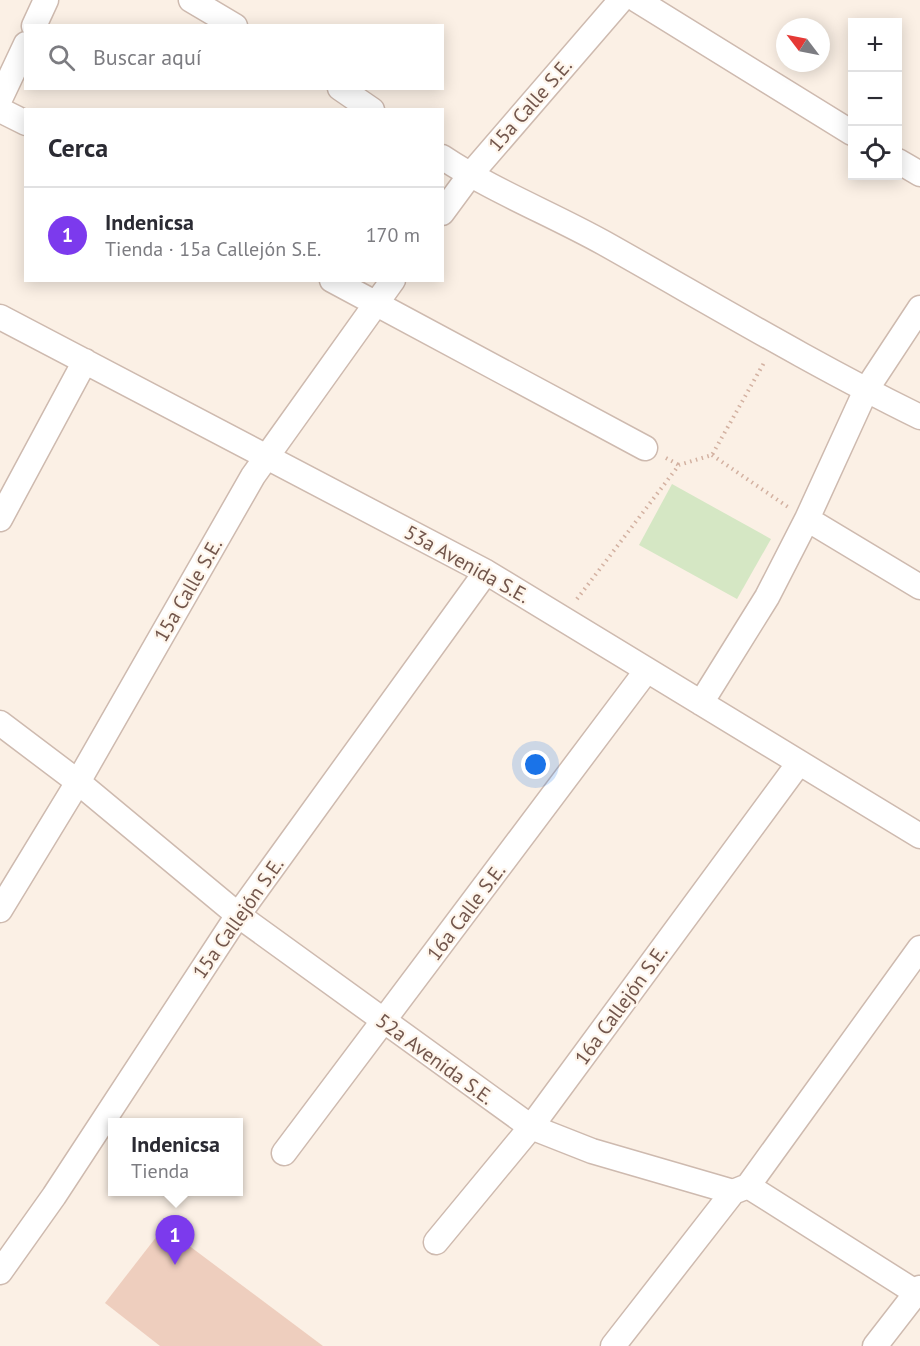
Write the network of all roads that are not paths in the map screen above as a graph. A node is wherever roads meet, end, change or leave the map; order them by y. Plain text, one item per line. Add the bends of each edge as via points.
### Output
1 (45, 0) edge
2 (191, 0) edge
3 (621, 0) edge
4 (637, 0) edge
5 (35, 24) edge
6 (232, 24) edge
7 (24, 48) edge
8 (343, 90) edge
9 (0, 99) edge
10 (369, 108) edge
11 (0, 110) edge
12 (24, 122) edge
13 (848, 131) edge
14 (444, 158) edge
15 (902, 164) edge
16 (920, 174) edge
17 (470, 175) junction
18 (444, 210) edge
19 (336, 282) edge
20 (392, 282) edge
21 (376, 303) junction
22 (920, 308) edge
23 (0, 317) edge
24 (84, 361) junction
25 (866, 390) junction
26 (920, 417) edge
27 (645, 448) dead end
28 (267, 456) junction
29 (0, 519) edge
30 (807, 519) junction
31 (486, 572) junction
32 (920, 588) edge
33 (646, 670) junction
34 (701, 703) junction
35 (0, 723) edge
36 (799, 762) junction
37 (78, 782) junction
38 (920, 836) edge
39 (0, 910) edge
40 (238, 915) junction
41 (920, 948) edge
42 (383, 1022) junction
43 (531, 1127) junction
44 (284, 1154) dead end
45 (740, 1189) junction
46 (436, 1242) dead end
47 (0, 1272) edge
48 (919, 1292) edge
49 (612, 1346) edge
50 (875, 1346) edge

1 - 5 street
2 - 6 street
3 - 17 street, 15a Calle S.E.
4 - 13 street
7 - 9 street
8 - 10 street
11 - 12 street
14 - 17 street
15 - 16 street
17 - 18 street, 15a Calle S.E.
17 - 25 street via 577,228
19 - 21 street
20 - 21 street, 15a Calle S.E.
21 - 27 street
21 - 28 street, 15a Calle S.E.
22 - 25 street
23 - 24 street, 53a Avenida S.E.
24 - 28 street, 53a Avenida S.E.
24 - 29 street
25 - 26 street
25 - 30 street
28 - 31 street, 53a Avenida S.E.
28 - 37 street, 15a Calle S.E.
30 - 32 street
30 - 34 street via 767,597
31 - 33 street, 53a Avenida S.E.
31 - 40 street, 15a Callejón S.E.
33 - 34 street, 53a Avenida S.E.
33 - 42 street, 16a Calle S.E.
34 - 36 street, 53a Avenida S.E.
35 - 37 street, 52a Avenida S.E.
36 - 38 street, 53a Avenida S.E.
36 - 43 street, 16a Callejón S.E.
37 - 39 street, 15a Calle S.E.
37 - 40 street, 52a Avenida S.E.
40 - 42 street, 52a Avenida S.E.
40 - 47 street, 15a Callejón S.E.
41 - 45 street
42 - 43 street, 52a Avenida S.E.
42 - 44 street, 16a Calle S.E.
43 - 45 street, 52a Avenida S.E. via 592,1151
43 - 46 street, 16a Callejón S.E.
45 - 48 street, 52a Avenida S.E.
45 - 49 street
48 - 50 street

